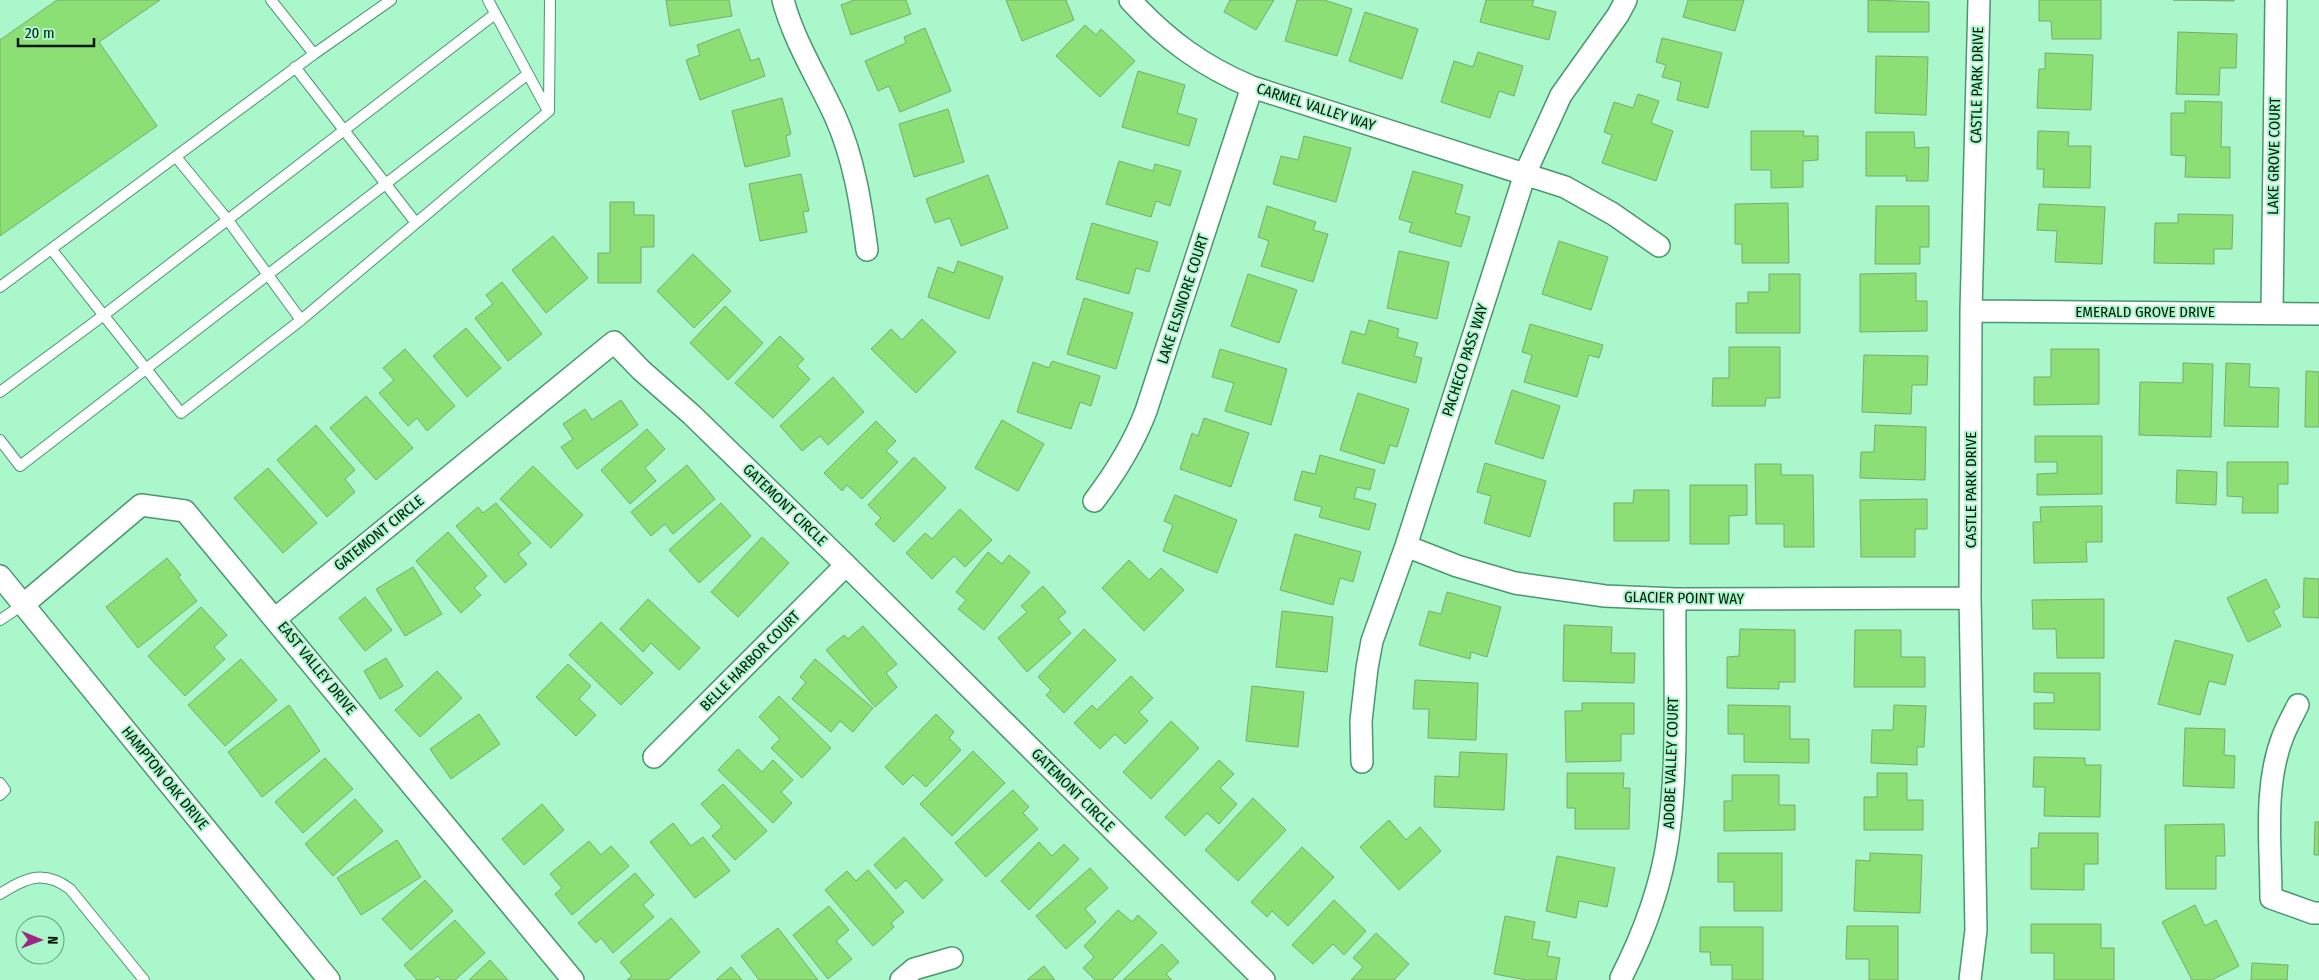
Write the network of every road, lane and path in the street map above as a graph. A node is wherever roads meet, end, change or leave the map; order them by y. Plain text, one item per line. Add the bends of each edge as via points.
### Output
1 (271, 0) edge
2 (391, 0) edge
3 (488, 0) edge
4 (550, 0) edge
5 (783, 0) edge
6 (1130, 0) edge
7 (1626, 0) edge
8 (1978, 0) edge
9 (2276, 0) edge
10 (495, 14) junction
11 (314, 54) junction
12 (295, 68) junction
13 (528, 74) junction
14 (1252, 87) junction
15 (549, 111) junction
16 (344, 129) junction
17 (176, 157) junction
18 (1525, 174) junction
19 (385, 184) junction
20 (227, 219) junction
21 (416, 223) junction
22 (1658, 246) dead end
23 (52, 250) junction
24 (867, 250) dead end
25 (268, 274) junction
26 (0, 287) edge
27 (1971, 311) junction
28 (2272, 312) junction
29 (2319, 314) edge
30 (104, 316) junction
31 (301, 320) junction
32 (145, 368) junction
33 (0, 392) edge
34 (0, 440) edge
35 (1094, 501) dead end
36 (1406, 546) junction
37 (846, 565) junction
38 (0, 576) edge
39 (1970, 598) junction
40 (1675, 599) junction
41 (24, 604) junction
42 (276, 618) junction
43 (0, 620) edge
44 (2298, 705) dead end
45 (654, 757) dead end
46 (1362, 762) dead end
47 (0, 784) edge
48 (0, 795) edge
49 (0, 894) edge
50 (2319, 913) edge
51 (952, 958) dead end
52 (1621, 978) dead end
53 (144, 980) edge
54 (329, 980) edge
55 (573, 980) edge
56 (902, 980) edge
57 (1264, 980) edge
58 (1970, 980) edge

1 - 11 lane
2 - 11 lane
3 - 10 lane
4 - 15 lane
5 - 24 street via 795,35 846,143 860,199
6 - 14 street, CARMEL VALLEY WAY via 1171,41 1224,75
7 - 18 street, PACHECO PASS WAY via 1561,94
8 - 27 street, CASTLE PARK DRIVE
9 - 28 street, LAKE GROVE COURT
10 - 13 lane
10 - 16 lane
11 - 12 lane
12 - 16 lane
12 - 17 lane
13 - 15 lane
13 - 19 lane
14 - 18 street, CARMEL VALLEY WAY
14 - 35 street, LAKE ELSINORE COURT via 1136,438 1122,464
15 - 21 lane
16 - 19 lane
16 - 20 lane
17 - 20 lane
17 - 23 lane
18 - 22 street, CARMEL VALLEY WAY via 1565,187 1613,214
18 - 36 street, PACHECO PASS WAY
19 - 21 lane
19 - 25 lane
20 - 25 lane
20 - 30 lane
21 - 31 lane
23 - 26 lane
23 - 30 lane
25 - 31 lane
25 - 32 lane
27 - 28 street, EMERALD GROVE DRIVE
27 - 39 street, CASTLE PARK DRIVE
28 - 29 street, EMERALD GROVE DRIVE
30 - 32 lane
30 - 33 lane
31 - 32 lane via 181,413
32 - 34 lane via 20,466
36 - 40 street, GLACIER POINT WAY via 1457,566 1515,583 1574,594
36 - 46 street, PACHECO PASS WAY via 1380,616 1367,668 1361,721
37 - 42 street, GATEMONT CIRCLE via 614,342
37 - 45 street, BELLE HARBOR COURT
37 - 57 street, GATEMONT CIRCLE
38 - 41 street, HAMPTON OAK DRIVE
39 - 40 street, GLACIER POINT WAY
39 - 58 street, CASTLE PARK DRIVE via 1976,930
40 - 52 street, ADOBE VALLEY COURT via 1673,773 1668,838 1654,899 1634,954
41 - 42 street, EAST VALLEY DRIVE via 141,505 185,511
41 - 43 lane
41 - 54 street, HAMPTON OAK DRIVE
42 - 55 street, EAST VALLEY DRIVE
44 - 50 street via 2282,737 2273,776 2270,803 2271,898
47 - 48 lane via 6,790
49 - 53 lane via 31,878 45,877 60,882 70,889
51 - 56 street via 914,969

